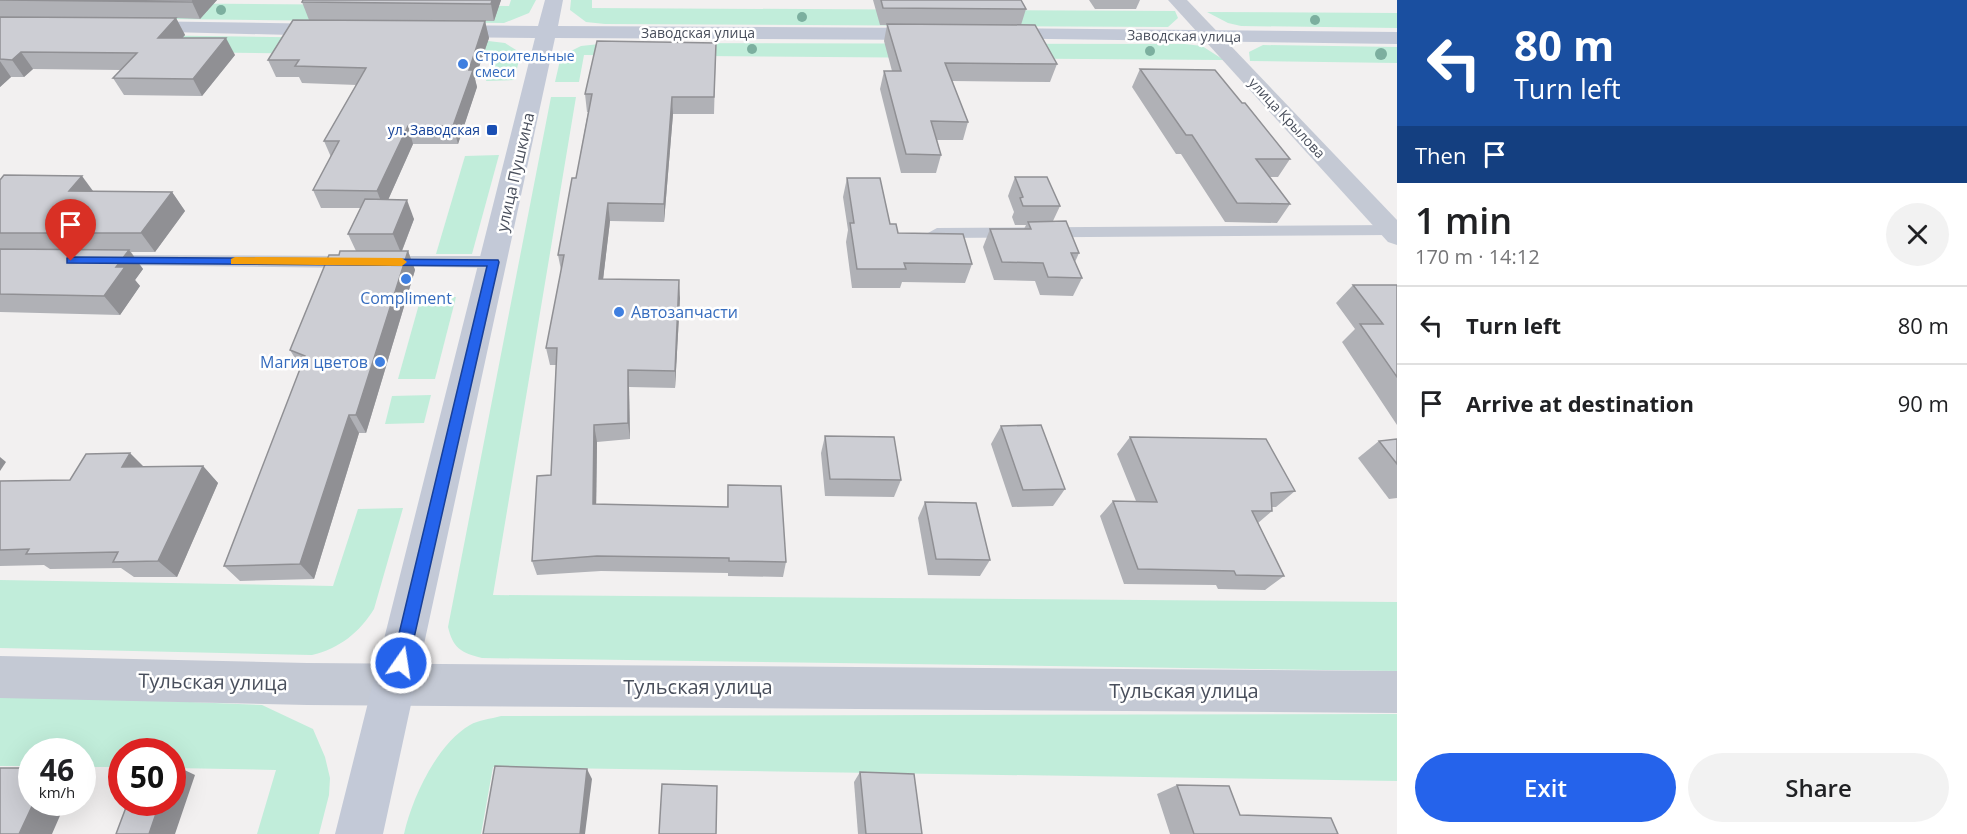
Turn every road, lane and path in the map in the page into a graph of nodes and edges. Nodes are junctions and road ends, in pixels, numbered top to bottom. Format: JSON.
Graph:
{"nodes":[{"id":1,"x":554,"y":0,"type":"edge"},
{"id":2,"x":1178,"y":0,"type":"edge"},
{"id":3,"x":119,"y":27,"type":"edge"},
{"id":4,"x":345,"y":30,"type":"edge"},
{"id":5,"x":428,"y":31,"type":"edge"},
{"id":6,"x":547,"y":32,"type":"junction"},
{"id":7,"x":951,"y":34,"type":"edge"},
{"id":8,"x":975,"y":34,"type":"edge"},
{"id":9,"x":1211,"y":36,"type":"junction"},
{"id":10,"x":1397,"y":38,"type":"edge"},
{"id":11,"x":937,"y":233,"type":"edge"},
{"id":12,"x":1395,"y":233,"type":"edge"},
{"id":13,"x":95,"y":261,"type":"edge"},
{"id":14,"x":494,"y":262,"type":"junction"},
{"id":15,"x":0,"y":677,"type":"edge"},
{"id":16,"x":396,"y":685,"type":"junction"},
{"id":17,"x":1397,"y":692,"type":"edge"},
{"id":18,"x":359,"y":834,"type":"edge"}],
"edges":[{"from":1,"to":6,"type":"main road","name":"улица Пушкина"},
{"from":2,"to":9,"type":"street","name":"улица Крылова"},
{"from":3,"to":4,"type":"main road"},
{"from":5,"to":6,"type":"main road","name":"Заводская улица"},
{"from":6,"to":7,"type":"main road","name":"Заводская улица"},
{"from":6,"to":14,"type":"main road","name":"улица Пушкина"},
{"from":8,"to":9,"type":"main road","name":"Заводская улица"},
{"from":9,"to":10,"type":"main road","name":"Заводская улица"},
{"from":9,"to":12,"type":"street","name":"улица Крылова"},
{"from":11,"to":12,"type":"lane"},
{"from":13,"to":14,"type":"lane"},
{"from":14,"to":16,"type":"main road","name":"улица Пушкина"},
{"from":15,"to":16,"type":"street","name":"Тульская улица"},
{"from":16,"to":17,"type":"street","name":"Тульская улица"},
{"from":16,"to":18,"type":"main road","name":"улица Пушкина"}]}
